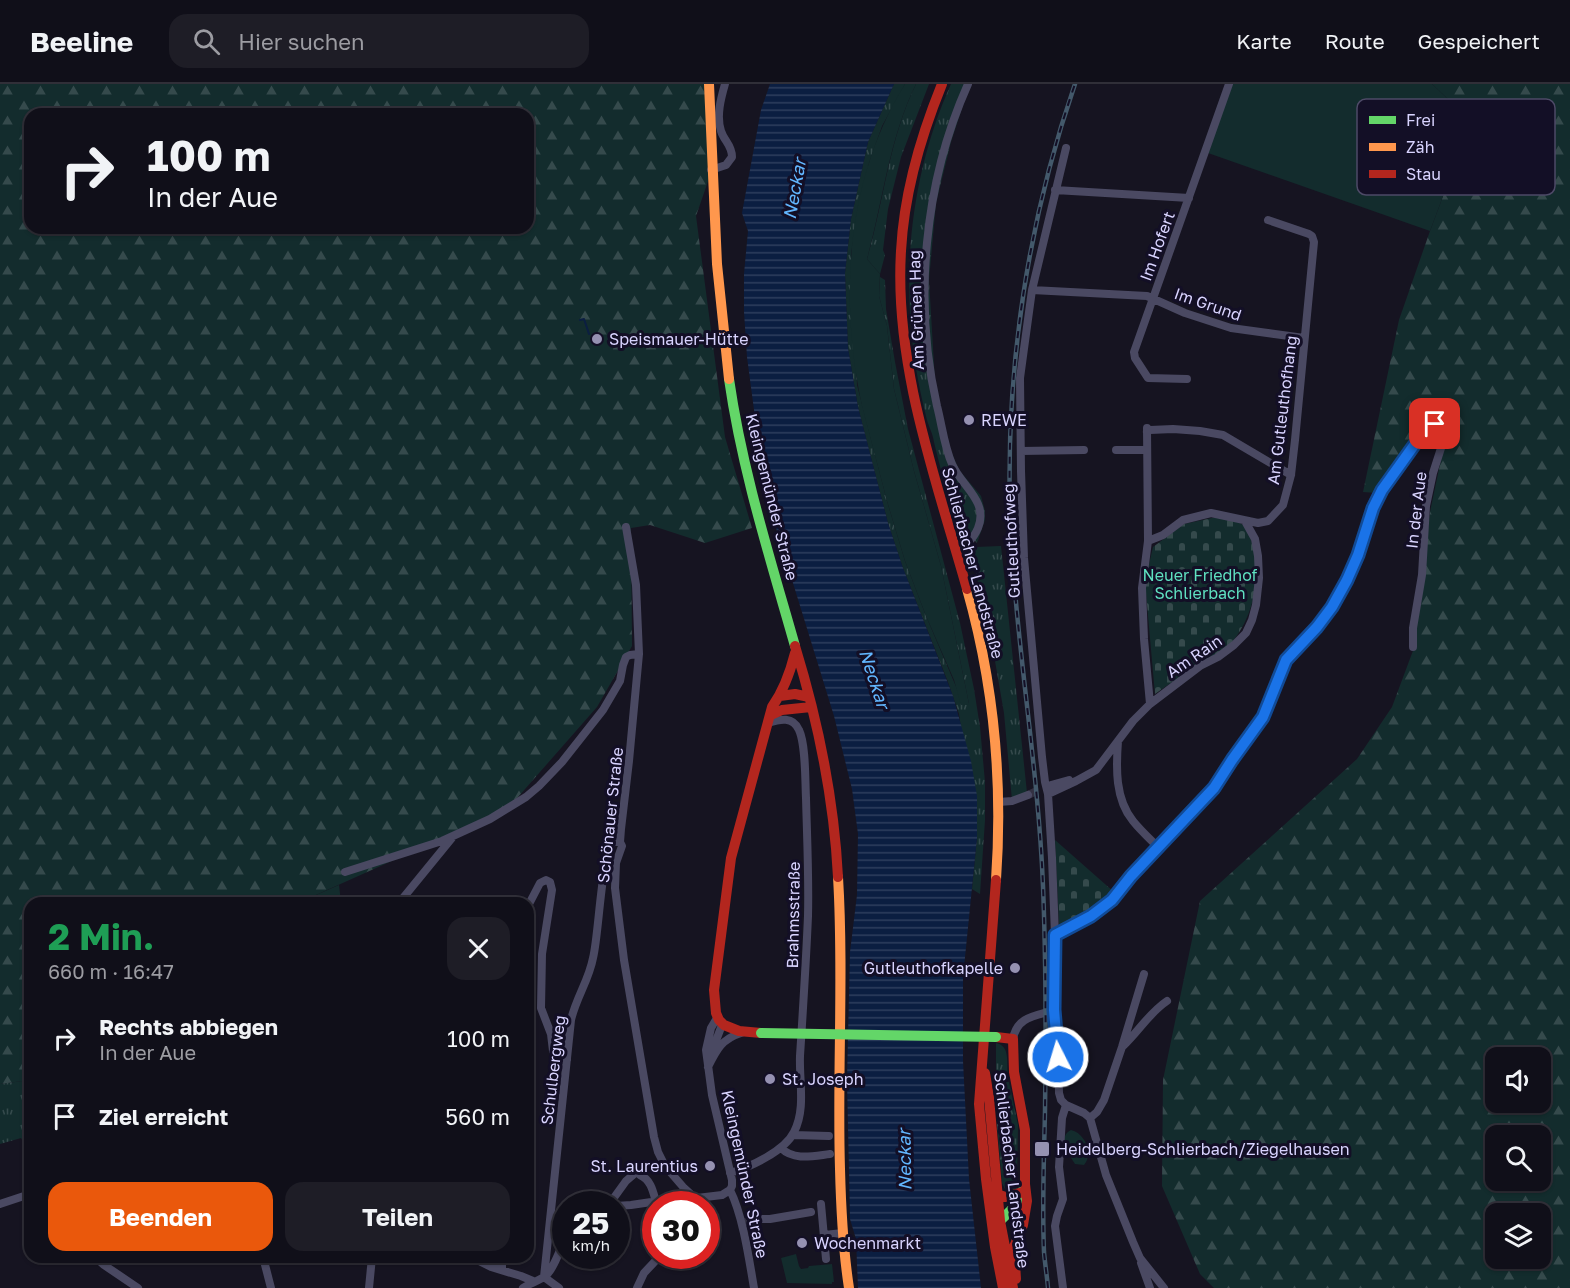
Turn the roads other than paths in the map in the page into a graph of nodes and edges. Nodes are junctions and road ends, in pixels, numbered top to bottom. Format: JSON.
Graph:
{"nodes":[{"id":1,"x":709,"y":84,"type":"edge"},
{"id":2,"x":725,"y":84,"type":"edge"},
{"id":3,"x":942,"y":84,"type":"edge"},
{"id":4,"x":975,"y":84,"type":"edge"},
{"id":5,"x":1229,"y":84,"type":"edge"},
{"id":6,"x":967,"y":86,"type":"edge"},
{"id":7,"x":1066,"y":148,"type":"dead end"},
{"id":8,"x":711,"y":170,"type":"junction"},
{"id":9,"x":1055,"y":190,"type":"junction"},
{"id":10,"x":1188,"y":198,"type":"junction"},
{"id":11,"x":1268,"y":220,"type":"dead end"},
{"id":12,"x":1032,"y":290,"type":"junction"},
{"id":13,"x":1152,"y":298,"type":"junction"},
{"id":14,"x":1304,"y":339,"type":"junction"},
{"id":15,"x":1187,"y":379,"type":"dead end"},
{"id":16,"x":1021,"y":450,"type":"junction"},
{"id":17,"x":1084,"y":450,"type":"dead end"},
{"id":18,"x":1116,"y":450,"type":"dead end"},
{"id":19,"x":1147,"y":450,"type":"junction"},
{"id":20,"x":1291,"y":475,"type":"junction"},
{"id":21,"x":1245,"y":522,"type":"junction"},
{"id":22,"x":626,"y":527,"type":"dead end"},
{"id":23,"x":1148,"y":541,"type":"junction"},
{"id":24,"x":955,"y":549,"type":"junction"},
{"id":25,"x":1413,"y":647,"type":"dead end"},
{"id":26,"x":796,"y":650,"type":"junction"},
{"id":27,"x":639,"y":654,"type":"junction"},
{"id":28,"x":780,"y":696,"type":"junction"},
{"id":29,"x":810,"y":702,"type":"junction"},
{"id":30,"x":1150,"y":704,"type":"junction"},
{"id":31,"x":769,"y":719,"type":"junction"},
{"id":32,"x":1118,"y":740,"type":"junction"},
{"id":33,"x":1045,"y":790,"type":"junction"},
{"id":34,"x":1028,"y":795,"type":"tunnel mouth"},
{"id":35,"x":999,"y":802,"type":"junction"},
{"id":36,"x":455,"y":835,"type":"junction"},
{"id":37,"x":620,"y":842,"type":"junction"},
{"id":38,"x":1159,"y":848,"type":"junction"},
{"id":39,"x":345,"y":872,"type":"dead end"},
{"id":40,"x":405,"y":897,"type":"edge"},
{"id":41,"x":533,"y":897,"type":"edge"},
{"id":42,"x":1055,"y":935,"type":"junction"},
{"id":43,"x":1144,"y":974,"type":"dead end"},
{"id":44,"x":1167,"y":1001,"type":"dead end"},
{"id":45,"x":1054,"y":1010,"type":"junction"},
{"id":46,"x":720,"y":1021,"type":"junction"},
{"id":47,"x":744,"y":1032,"type":"junction"},
{"id":48,"x":1013,"y":1039,"type":"junction"},
{"id":49,"x":1122,"y":1047,"type":"junction"},
{"id":50,"x":982,"y":1057,"type":"junction"},
{"id":51,"x":567,"y":1060,"type":"junction"},
{"id":52,"x":708,"y":1067,"type":"junction"},
{"id":53,"x":1066,"y":1105,"type":"junction"},
{"id":54,"x":1090,"y":1118,"type":"junction"},
{"id":55,"x":793,"y":1135,"type":"junction"},
{"id":56,"x":829,"y":1136,"type":"dead end"},
{"id":57,"x":781,"y":1148,"type":"junction"},
{"id":58,"x":830,"y":1154,"type":"dead end"},
{"id":59,"x":730,"y":1173,"type":"junction"},
{"id":60,"x":1024,"y":1188,"type":"junction"},
{"id":61,"x":730,"y":1190,"type":"junction"},
{"id":62,"x":619,"y":1191,"type":"edge"},
{"id":63,"x":652,"y":1191,"type":"edge"},
{"id":64,"x":686,"y":1191,"type":"edge"},
{"id":65,"x":997,"y":1194,"type":"junction"},
{"id":66,"x":720,"y":1195,"type":"edge"},
{"id":67,"x":24,"y":1196,"type":"edge"},
{"id":68,"x":0,"y":1204,"type":"edge"},
{"id":69,"x":821,"y":1204,"type":"dead end"},
{"id":70,"x":811,"y":1212,"type":"dead end"},
{"id":71,"x":1026,"y":1213,"type":"junction"},
{"id":72,"x":758,"y":1219,"type":"tunnel mouth"},
{"id":73,"x":996,"y":1222,"type":"junction"},
{"id":74,"x":843,"y":1233,"type":"junction"},
{"id":75,"x":824,"y":1235,"type":"junction"},
{"id":76,"x":1140,"y":1258,"type":"junction"},
{"id":77,"x":826,"y":1259,"type":"dead end"},
{"id":78,"x":103,"y":1263,"type":"edge"},
{"id":79,"x":265,"y":1263,"type":"edge"},
{"id":80,"x":371,"y":1263,"type":"edge"},
{"id":81,"x":485,"y":1263,"type":"edge"},
{"id":82,"x":502,"y":1263,"type":"edge"},
{"id":83,"x":552,"y":1267,"type":"edge"},
{"id":84,"x":648,"y":1269,"type":"edge"},
{"id":85,"x":502,"y":1270,"type":"junction"},
{"id":86,"x":544,"y":1277,"type":"junction"},
{"id":87,"x":533,"y":1281,"type":"junction"},
{"id":88,"x":138,"y":1288,"type":"edge"},
{"id":89,"x":271,"y":1288,"type":"edge"},
{"id":90,"x":369,"y":1288,"type":"edge"},
{"id":91,"x":523,"y":1288,"type":"edge"},
{"id":92,"x":559,"y":1288,"type":"edge"},
{"id":93,"x":637,"y":1288,"type":"edge"},
{"id":94,"x":754,"y":1288,"type":"edge"},
{"id":95,"x":849,"y":1288,"type":"edge"},
{"id":96,"x":1003,"y":1288,"type":"edge"},
{"id":97,"x":1014,"y":1288,"type":"edge"},
{"id":98,"x":1063,"y":1288,"type":"edge"},
{"id":99,"x":1150,"y":1288,"type":"edge"},
{"id":100,"x":1164,"y":1288,"type":"edge"}],
"edges":[{"from":1,"to":8,"type":"main road","name":"Kleingemünder Straße"},
{"from":2,"to":8,"type":"street"},
{"from":3,"to":24,"type":"main road","name":"Schlierbacher Landstraße"},
{"from":4,"to":6,"type":"street","name":"Am Grünen Hag"},
{"from":5,"to":10,"type":"street","name":"Im Hofert"},
{"from":6,"to":24,"type":"street","name":"Am Grünen Hag"},
{"from":7,"to":9,"type":"street","name":"Gutleuthofweg"},
{"from":8,"to":26,"type":"main road","name":"Kleingemünder Straße"},
{"from":9,"to":10,"type":"street"},
{"from":9,"to":12,"type":"street","name":"Gutleuthofweg"},
{"from":10,"to":13,"type":"street","name":"Im Hofert"},
{"from":11,"to":14,"type":"street","name":"Am Gutleuthofhang"},
{"from":12,"to":13,"type":"street","name":"Im Grund"},
{"from":12,"to":16,"type":"street","name":"Gutleuthofweg"},
{"from":13,"to":14,"type":"street","name":"Im Grund"},
{"from":13,"to":15,"type":"street","name":"Im Hofert"},
{"from":14,"to":20,"type":"street","name":"Am Gutleuthofhang"},
{"from":16,"to":17,"type":"street"},
{"from":16,"to":33,"type":"street","name":"Gutleuthofweg"},
{"from":18,"to":19,"type":"street"},
{"from":19,"to":20,"type":"street"},
{"from":19,"to":23,"type":"street"},
{"from":20,"to":21,"type":"street","name":"Am Gutleuthofhang"},
{"from":21,"to":23,"type":"street","name":"Am Gutleuthofhang"},
{"from":21,"to":30,"type":"street","name":"Am Rain"},
{"from":22,"to":27,"type":"street","name":"Schönauer Straße"},
{"from":23,"to":30,"type":"street"},
{"from":24,"to":35,"type":"main road","name":"Schlierbacher Landstraße"},
{"from":25,"to":38,"type":"street","name":"In der Aue"},
{"from":26,"to":28,"type":"main road","name":"Kleingemünder Straße"},
{"from":26,"to":29,"type":"main road","name":"Kleingemünder Straße"},
{"from":27,"to":36,"type":"street"},
{"from":27,"to":37,"type":"street","name":"Schönauer Straße"},
{"from":28,"to":29,"type":"main road"},
{"from":28,"to":31,"type":"main road","name":"Kleingemünder Straße"},
{"from":29,"to":31,"type":"main road"},
{"from":29,"to":74,"type":"main road","name":"Kleingemünder Straße"},
{"from":30,"to":32,"type":"street"},
{"from":31,"to":46,"type":"main road","name":"Kleingemünder Straße"},
{"from":31,"to":55,"type":"street","name":"Brahmsstraße"},
{"from":32,"to":33,"type":"street"},
{"from":32,"to":38,"type":"street"},
{"from":33,"to":42,"type":"street","name":"Gutleuthofweg"},
{"from":34,"to":35,"type":"street"},
{"from":35,"to":50,"type":"main road","name":"Schlierbacher Landstraße"},
{"from":36,"to":39,"type":"street"},
{"from":36,"to":40,"type":"street"},
{"from":37,"to":51,"type":"street","name":"Schulbergweg"},
{"from":37,"to":64,"type":"street","name":"Schönauer Straße"},
{"from":38,"to":42,"type":"street","name":"In der Aue"},
{"from":41,"to":51,"type":"street"},
{"from":42,"to":45,"type":"street"},
{"from":43,"to":49,"type":"street"},
{"from":44,"to":49,"type":"street"},
{"from":45,"to":48,"type":"street"},
{"from":45,"to":53,"type":"street"},
{"from":46,"to":47,"type":"main road"},
{"from":46,"to":52,"type":"street","name":"Kleingemünder Straße"},
{"from":47,"to":48,"type":"main road","bridge":true},
{"from":47,"to":52,"type":"street"},
{"from":48,"to":60,"type":"main road"},
{"from":49,"to":54,"type":"street"},
{"from":50,"to":65,"type":"main road","name":"Schlierbacher Landstraße"},
{"from":50,"to":73,"type":"main road","name":"Schlierbacher Landstraße"},
{"from":51,"to":86,"type":"street","name":"Schulbergweg"},
{"from":52,"to":59,"type":"street","name":"Kleingemünder Straße"},
{"from":53,"to":54,"type":"street"},
{"from":53,"to":98,"type":"street"},
{"from":54,"to":76,"type":"street"},
{"from":55,"to":56,"type":"street"},
{"from":55,"to":57,"type":"street","name":"Brahmsstraße"},
{"from":57,"to":58,"type":"street"},
{"from":57,"to":59,"type":"street","name":"Brahmsstraße"},
{"from":59,"to":61,"type":"street","name":"Kleingemünder Straße"},
{"from":60,"to":65,"type":"main road"},
{"from":60,"to":71,"type":"main road"},
{"from":60,"to":73,"type":"main road"},
{"from":61,"to":66,"type":"street"},
{"from":61,"to":94,"type":"street","name":"Kleingemünder Straße"},
{"from":62,"to":63,"type":"street"},
{"from":65,"to":73,"type":"main road","name":"Schlierbacher Landstraße"},
{"from":67,"to":68,"type":"street"},
{"from":69,"to":75,"type":"street"},
{"from":70,"to":72,"type":"street"},
{"from":71,"to":73,"type":"main road"},
{"from":71,"to":97,"type":"main road"},
{"from":73,"to":96,"type":"main road","name":"Schlierbacher Landstraße"},
{"from":73,"to":97,"type":"main road","name":"Schlierbacher Landstraße"},
{"from":74,"to":75,"type":"street"},
{"from":74,"to":95,"type":"main road","name":"Kleingemünder Straße"},
{"from":75,"to":77,"type":"street"},
{"from":76,"to":99,"type":"street"},
{"from":76,"to":100,"type":"street"},
{"from":78,"to":88,"type":"street"},
{"from":79,"to":89,"type":"street"},
{"from":80,"to":90,"type":"street"},
{"from":81,"to":85,"type":"street"},
{"from":82,"to":85,"type":"street"},
{"from":83,"to":86,"type":"street"},
{"from":84,"to":93,"type":"street"},
{"from":85,"to":87,"type":"street"},
{"from":86,"to":87,"type":"street"},
{"from":86,"to":92,"type":"street"},
{"from":87,"to":91,"type":"street"}]}
